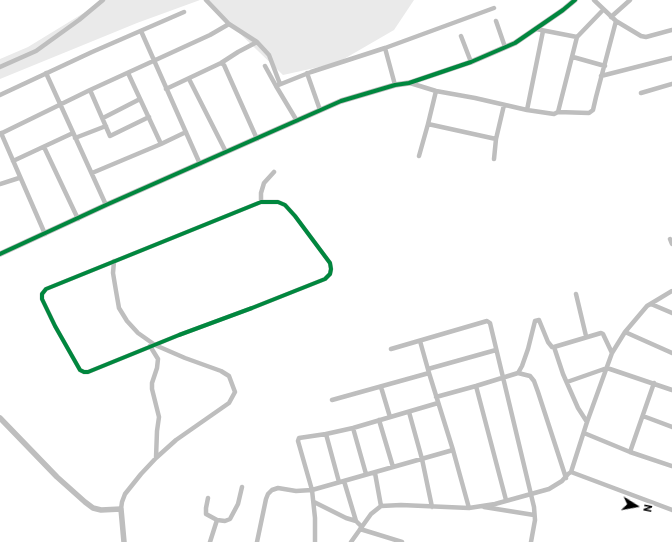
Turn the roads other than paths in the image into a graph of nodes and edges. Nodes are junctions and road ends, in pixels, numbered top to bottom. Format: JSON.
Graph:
{"nodes":[{"id":1,"x":103,"y":0,"type":"edge"},
{"id":2,"x":206,"y":0,"type":"edge"},
{"id":3,"x":575,"y":0,"type":"edge"},
{"id":4,"x":594,"y":0,"type":"edge"},
{"id":5,"x":630,"y":0,"type":"edge"},
{"id":6,"x":494,"y":8,"type":"dead end"},
{"id":7,"x":604,"y":10,"type":"junction"},
{"id":8,"x":184,"y":12,"type":"dead end"},
{"id":9,"x":611,"y":17,"type":"junction"},
{"id":10,"x":496,"y":21,"type":"dead end"},
{"id":11,"x":616,"y":21,"type":"junction"},
{"id":12,"x":229,"y":24,"type":"junction"},
{"id":13,"x":536,"y":29,"type":"junction"},
{"id":14,"x":672,"y":30,"type":"edge"},
{"id":15,"x":141,"y":31,"type":"junction"},
{"id":16,"x":543,"y":31,"type":"junction"},
{"id":17,"x":461,"y":36,"type":"dead end"},
{"id":18,"x":577,"y":37,"type":"junction"},
{"id":19,"x":257,"y":42,"type":"junction"},
{"id":20,"x":505,"y":47,"type":"junction"},
{"id":21,"x":385,"y":48,"type":"junction"},
{"id":22,"x":573,"y":56,"type":"junction"},
{"id":23,"x":672,"y":58,"type":"edge"},
{"id":24,"x":154,"y":62,"type":"junction"},
{"id":25,"x":471,"y":62,"type":"junction"},
{"id":26,"x":221,"y":63,"type":"junction"},
{"id":27,"x":265,"y":66,"type":"dead end"},
{"id":28,"x":604,"y":66,"type":"junction"},
{"id":29,"x":0,"y":67,"type":"edge"},
{"id":30,"x":46,"y":73,"type":"junction"},
{"id":31,"x":128,"y":73,"type":"junction"},
{"id":32,"x":307,"y":73,"type":"junction"},
{"id":33,"x":602,"y":76,"type":"junction"},
{"id":34,"x":189,"y":78,"type":"junction"},
{"id":35,"x":409,"y":83,"type":"junction"},
{"id":36,"x":672,"y":84,"type":"edge"},
{"id":37,"x":278,"y":85,"type":"junction"},
{"id":38,"x":395,"y":85,"type":"junction"},
{"id":39,"x":166,"y":89,"type":"junction"},
{"id":40,"x":90,"y":90,"type":"junction"},
{"id":41,"x":436,"y":91,"type":"junction"},
{"id":42,"x":641,"y":93,"type":"dead end"},
{"id":43,"x":0,"y":95,"type":"edge"},
{"id":44,"x":140,"y":99,"type":"junction"},
{"id":45,"x":60,"y":105,"type":"junction"},
{"id":46,"x":504,"y":106,"type":"junction"},
{"id":47,"x":320,"y":110,"type":"junction"},
{"id":48,"x":527,"y":110,"type":"junction"},
{"id":49,"x":558,"y":112,"type":"junction"},
{"id":50,"x":149,"y":117,"type":"junction"},
{"id":51,"x":103,"y":118,"type":"junction"},
{"id":52,"x":297,"y":121,"type":"junction"},
{"id":53,"x":428,"y":124,"type":"junction"},
{"id":54,"x":106,"y":126,"type":"junction"},
{"id":55,"x":186,"y":132,"type":"junction"},
{"id":56,"x":0,"y":133,"type":"edge"},
{"id":57,"x":74,"y":136,"type":"junction"},
{"id":58,"x":257,"y":138,"type":"junction"},
{"id":59,"x":496,"y":139,"type":"junction"},
{"id":60,"x":161,"y":144,"type":"junction"},
{"id":61,"x":44,"y":147,"type":"junction"},
{"id":62,"x":226,"y":152,"type":"junction"},
{"id":63,"x":419,"y":156,"type":"dead end"},
{"id":64,"x":494,"y":159,"type":"dead end"},
{"id":65,"x":13,"y":161,"type":"junction"},
{"id":66,"x":200,"y":164,"type":"junction"},
{"id":67,"x":274,"y":172,"type":"dead end"},
{"id":68,"x":92,"y":173,"type":"junction"},
{"id":69,"x":19,"y":178,"type":"junction"},
{"id":70,"x":0,"y":184,"type":"edge"},
{"id":71,"x":261,"y":202,"type":"junction"},
{"id":72,"x":106,"y":205,"type":"junction"},
{"id":73,"x":78,"y":218,"type":"junction"},
{"id":74,"x":45,"y":234,"type":"junction"},
{"id":75,"x":670,"y":239,"type":"dead end"},
{"id":76,"x":672,"y":244,"type":"edge"},
{"id":77,"x":0,"y":254,"type":"edge"},
{"id":78,"x":114,"y":261,"type":"junction"},
{"id":79,"x":672,"y":291,"type":"edge"},
{"id":80,"x":576,"y":294,"type":"dead end"},
{"id":81,"x":651,"y":304,"type":"junction"},
{"id":82,"x":672,"y":314,"type":"edge"},
{"id":83,"x":625,"y":332,"type":"junction"},
{"id":84,"x":586,"y":336,"type":"junction"},
{"id":85,"x":420,"y":341,"type":"junction"},
{"id":86,"x":153,"y":346,"type":"junction"},
{"id":87,"x":554,"y":347,"type":"junction"},
{"id":88,"x":391,"y":349,"type":"dead end"},
{"id":89,"x":496,"y":350,"type":"junction"},
{"id":90,"x":612,"y":353,"type":"junction"},
{"id":91,"x":672,"y":353,"type":"edge"},
{"id":92,"x":607,"y":368,"type":"junction"},
{"id":93,"x":428,"y":371,"type":"junction"},
{"id":94,"x":518,"y":373,"type":"junction"},
{"id":95,"x":503,"y":378,"type":"junction"},
{"id":96,"x":567,"y":382,"type":"junction"},
{"id":97,"x":654,"y":383,"type":"junction"},
{"id":98,"x":476,"y":386,"type":"junction"},
{"id":99,"x":381,"y":387,"type":"junction"},
{"id":100,"x":672,"y":390,"type":"edge"},
{"id":101,"x":436,"y":397,"type":"junction"},
{"id":102,"x":332,"y":400,"type":"dead end"},
{"id":103,"x":438,"y":403,"type":"junction"},
{"id":104,"x":409,"y":412,"type":"junction"},
{"id":105,"x":644,"y":416,"type":"junction"},
{"id":106,"x":390,"y":417,"type":"junction"},
{"id":107,"x":0,"y":418,"type":"edge"},
{"id":108,"x":380,"y":420,"type":"junction"},
{"id":109,"x":587,"y":422,"type":"junction"},
{"id":110,"x":672,"y":427,"type":"edge"},
{"id":111,"x":353,"y":428,"type":"junction"},
{"id":112,"x":584,"y":433,"type":"junction"},
{"id":113,"x":326,"y":434,"type":"junction"},
{"id":114,"x":453,"y":450,"type":"junction"},
{"id":115,"x":630,"y":452,"type":"junction"},
{"id":116,"x":156,"y":458,"type":"junction"},
{"id":117,"x":422,"y":459,"type":"junction"},
{"id":118,"x":672,"y":466,"type":"edge"},
{"id":119,"x":394,"y":467,"type":"junction"},
{"id":120,"x":571,"y":472,"type":"junction"},
{"id":121,"x":375,"y":473,"type":"junction"},
{"id":122,"x":366,"y":474,"type":"junction"},
{"id":123,"x":566,"y":478,"type":"junction"},
{"id":124,"x":341,"y":481,"type":"junction"},
{"id":125,"x":242,"y":487,"type":"dead end"},
{"id":126,"x":312,"y":490,"type":"junction"},
{"id":127,"x":530,"y":494,"type":"junction"},
{"id":128,"x":208,"y":498,"type":"dead end"},
{"id":129,"x":506,"y":500,"type":"junction"},
{"id":130,"x":314,"y":502,"type":"junction"},
{"id":131,"x":381,"y":506,"type":"junction"},
{"id":132,"x":432,"y":506,"type":"junction"},
{"id":133,"x":482,"y":506,"type":"junction"},
{"id":134,"x":469,"y":508,"type":"junction"},
{"id":135,"x":121,"y":509,"type":"junction"},
{"id":136,"x":672,"y":510,"type":"edge"},
{"id":137,"x":534,"y":515,"type":"junction"},
{"id":138,"x":217,"y":520,"type":"junction"},
{"id":139,"x":356,"y":521,"type":"junction"},
{"id":140,"x":361,"y":528,"type":"junction"},
{"id":141,"x":124,"y":542,"type":"edge"},
{"id":142,"x":210,"y":542,"type":"edge"},
{"id":143,"x":258,"y":542,"type":"edge"},
{"id":144,"x":315,"y":542,"type":"edge"},
{"id":145,"x":352,"y":542,"type":"edge"},
{"id":146,"x":402,"y":542,"type":"edge"},
{"id":147,"x":531,"y":542,"type":"edge"}],
"edges":[{"from":1,"to":29,"type":"street"},
{"from":2,"to":12,"type":"street"},
{"from":3,"to":13,"type":"street"},
{"from":4,"to":7,"type":"street"},
{"from":5,"to":9,"type":"street"},
{"from":6,"to":21,"type":"street"},
{"from":7,"to":9,"type":"street"},
{"from":7,"to":18,"type":"street"},
{"from":8,"to":15,"type":"street"},
{"from":9,"to":11,"type":"street"},
{"from":10,"to":20,"type":"street"},
{"from":11,"to":14,"type":"street"},
{"from":11,"to":28,"type":"street"},
{"from":12,"to":19,"type":"street"},
{"from":12,"to":24,"type":"street"},
{"from":13,"to":16,"type":"street"},
{"from":13,"to":20,"type":"street"},
{"from":15,"to":24,"type":"street"},
{"from":15,"to":30,"type":"street"},
{"from":16,"to":18,"type":"street"},
{"from":16,"to":48,"type":"street"},
{"from":17,"to":25,"type":"street"},
{"from":18,"to":22,"type":"street"},
{"from":19,"to":26,"type":"street"},
{"from":19,"to":37,"type":"street"},
{"from":20,"to":25,"type":"street"},
{"from":21,"to":32,"type":"street"},
{"from":21,"to":38,"type":"street"},
{"from":22,"to":28,"type":"street"},
{"from":22,"to":49,"type":"street"},
{"from":23,"to":33,"type":"street"},
{"from":24,"to":31,"type":"street"},
{"from":24,"to":39,"type":"street"},
{"from":25,"to":35,"type":"street"},
{"from":26,"to":34,"type":"street"},
{"from":26,"to":58,"type":"street"},
{"from":27,"to":37,"type":"street"},
{"from":28,"to":33,"type":"street"},
{"from":30,"to":43,"type":"street"},
{"from":30,"to":45,"type":"street"},
{"from":31,"to":40,"type":"street"},
{"from":31,"to":44,"type":"street"},
{"from":32,"to":37,"type":"street"},
{"from":32,"to":47,"type":"street"},
{"from":33,"to":49,"type":"street"},
{"from":34,"to":39,"type":"street"},
{"from":34,"to":62,"type":"street"},
{"from":35,"to":38,"type":"street"},
{"from":35,"to":41,"type":"street"},
{"from":36,"to":42,"type":"street"},
{"from":37,"to":52,"type":"street"},
{"from":38,"to":47,"type":"street"},
{"from":39,"to":55,"type":"street"},
{"from":40,"to":45,"type":"street"},
{"from":40,"to":51,"type":"street"},
{"from":41,"to":46,"type":"street"},
{"from":41,"to":53,"type":"street"},
{"from":44,"to":50,"type":"street"},
{"from":44,"to":51,"type":"street"},
{"from":45,"to":56,"type":"street"},
{"from":45,"to":57,"type":"street"},
{"from":46,"to":48,"type":"street"},
{"from":46,"to":59,"type":"street"},
{"from":47,"to":52,"type":"street"},
{"from":48,"to":49,"type":"street"},
{"from":50,"to":54,"type":"street"},
{"from":50,"to":60,"type":"street"},
{"from":51,"to":54,"type":"street"},
{"from":52,"to":58,"type":"street"},
{"from":53,"to":59,"type":"street"},
{"from":53,"to":63,"type":"street"},
{"from":54,"to":57,"type":"street"},
{"from":55,"to":60,"type":"street"},
{"from":55,"to":66,"type":"street"},
{"from":56,"to":65,"type":"street"},
{"from":57,"to":61,"type":"street"},
{"from":57,"to":68,"type":"street"},
{"from":58,"to":62,"type":"street"},
{"from":59,"to":64,"type":"street"},
{"from":60,"to":68,"type":"street"},
{"from":61,"to":65,"type":"street"},
{"from":61,"to":73,"type":"street"},
{"from":62,"to":66,"type":"street"},
{"from":65,"to":69,"type":"street"},
{"from":66,"to":72,"type":"street"},
{"from":67,"to":71,"type":"street"},
{"from":68,"to":72,"type":"street"},
{"from":69,"to":70,"type":"street"},
{"from":69,"to":74,"type":"street"},
{"from":71,"to":78,"type":"street"},
{"from":71,"to":86,"type":"street"},
{"from":72,"to":73,"type":"street"},
{"from":73,"to":74,"type":"street"},
{"from":74,"to":77,"type":"street"},
{"from":75,"to":76,"type":"street"},
{"from":78,"to":86,"type":"street"},
{"from":78,"to":86,"type":"street"},
{"from":79,"to":81,"type":"street"},
{"from":80,"to":84,"type":"street"},
{"from":81,"to":82,"type":"street"},
{"from":81,"to":83,"type":"street"},
{"from":83,"to":90,"type":"street"},
{"from":83,"to":91,"type":"street"},
{"from":84,"to":87,"type":"street"},
{"from":84,"to":90,"type":"street"},
{"from":85,"to":88,"type":"street"},
{"from":85,"to":89,"type":"street"},
{"from":85,"to":93,"type":"street"},
{"from":86,"to":116,"type":"street"},
{"from":86,"to":116,"type":"street"},
{"from":87,"to":94,"type":"street"},
{"from":87,"to":96,"type":"street"},
{"from":89,"to":93,"type":"street"},
{"from":89,"to":95,"type":"street"},
{"from":90,"to":92,"type":"street"},
{"from":92,"to":96,"type":"street"},
{"from":92,"to":97,"type":"street"},
{"from":92,"to":109,"type":"street"},
{"from":93,"to":99,"type":"street"},
{"from":93,"to":101,"type":"street"},
{"from":94,"to":95,"type":"street"},
{"from":94,"to":123,"type":"street"},
{"from":95,"to":98,"type":"street"},
{"from":95,"to":127,"type":"street"},
{"from":96,"to":109,"type":"street"},
{"from":97,"to":100,"type":"street"},
{"from":97,"to":105,"type":"street"},
{"from":98,"to":101,"type":"street"},
{"from":98,"to":129,"type":"street"},
{"from":99,"to":102,"type":"street"},
{"from":99,"to":106,"type":"street"},
{"from":101,"to":103,"type":"street"},
{"from":103,"to":104,"type":"street"},
{"from":103,"to":114,"type":"street"},
{"from":104,"to":106,"type":"street"},
{"from":104,"to":117,"type":"street"},
{"from":105,"to":110,"type":"street"},
{"from":105,"to":115,"type":"street"},
{"from":106,"to":108,"type":"street"},
{"from":107,"to":135,"type":"street"},
{"from":108,"to":111,"type":"street"},
{"from":108,"to":119,"type":"street"},
{"from":109,"to":112,"type":"street"},
{"from":111,"to":113,"type":"street"},
{"from":111,"to":122,"type":"street"},
{"from":112,"to":115,"type":"street"},
{"from":112,"to":120,"type":"street"},
{"from":113,"to":124,"type":"street"},
{"from":113,"to":126,"type":"street"},
{"from":114,"to":117,"type":"street"},
{"from":114,"to":134,"type":"street"},
{"from":115,"to":118,"type":"street"},
{"from":116,"to":135,"type":"street"},
{"from":117,"to":119,"type":"street"},
{"from":117,"to":132,"type":"street"},
{"from":119,"to":121,"type":"street"},
{"from":120,"to":123,"type":"street"},
{"from":120,"to":136,"type":"street"},
{"from":121,"to":122,"type":"street"},
{"from":121,"to":131,"type":"street"},
{"from":122,"to":124,"type":"street"},
{"from":123,"to":127,"type":"street"},
{"from":124,"to":126,"type":"street"},
{"from":124,"to":139,"type":"street"},
{"from":125,"to":138,"type":"street"},
{"from":126,"to":130,"type":"street"},
{"from":126,"to":143,"type":"street"},
{"from":127,"to":129,"type":"street"},
{"from":127,"to":137,"type":"street"},
{"from":128,"to":138,"type":"street"},
{"from":129,"to":133,"type":"street"},
{"from":130,"to":139,"type":"street"},
{"from":130,"to":144,"type":"street"},
{"from":131,"to":132,"type":"street"},
{"from":131,"to":140,"type":"street"},
{"from":132,"to":134,"type":"street"},
{"from":133,"to":134,"type":"street"},
{"from":133,"to":137,"type":"street"},
{"from":135,"to":141,"type":"street"},
{"from":137,"to":147,"type":"street"},
{"from":138,"to":142,"type":"street"},
{"from":139,"to":140,"type":"street"},
{"from":140,"to":145,"type":"street"},
{"from":140,"to":146,"type":"street"}]}
